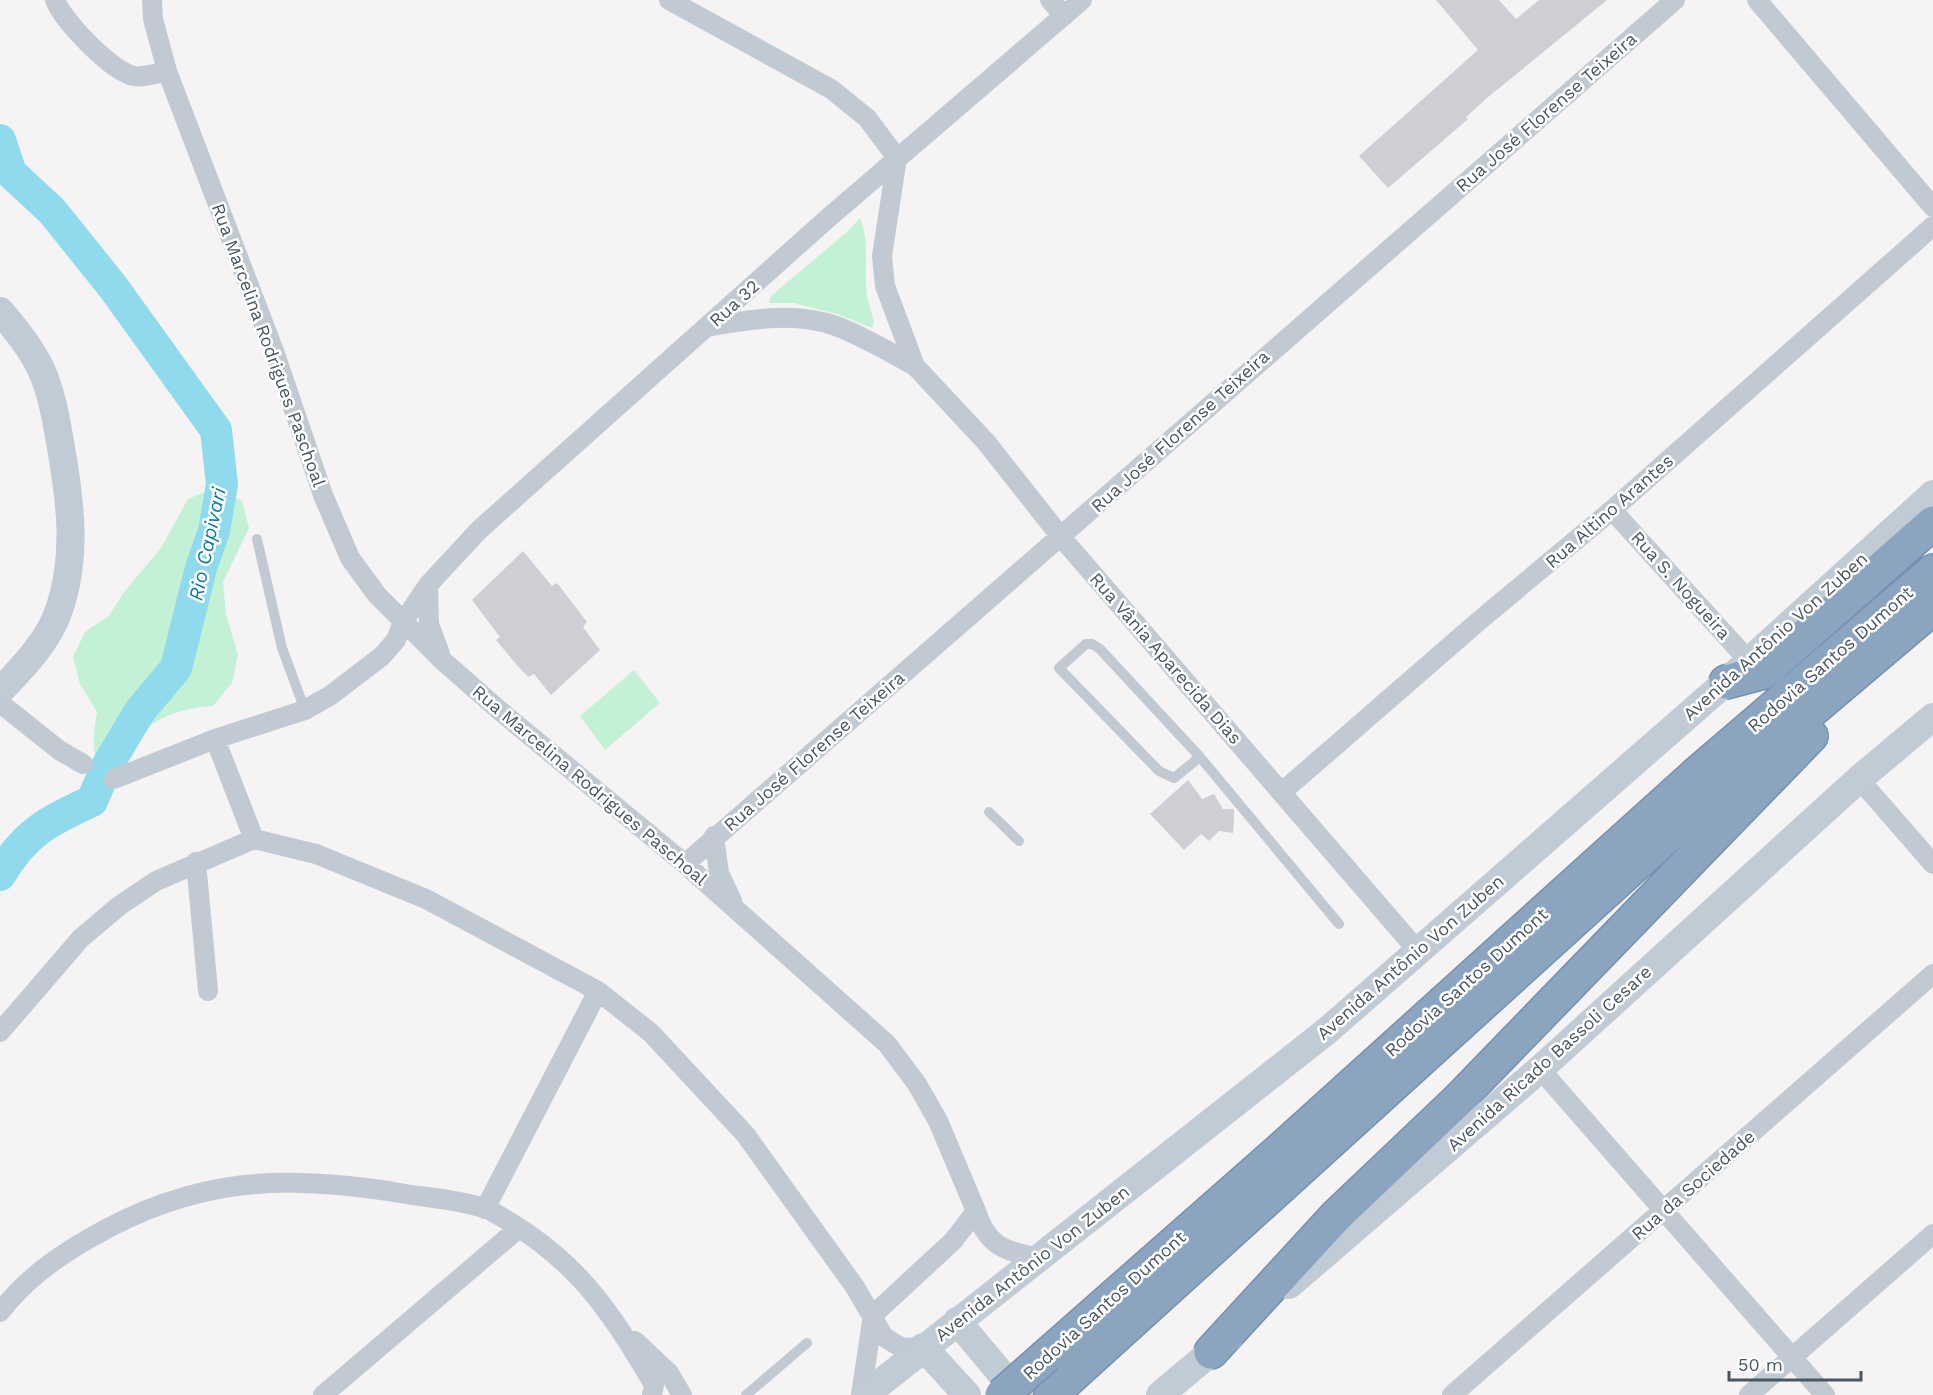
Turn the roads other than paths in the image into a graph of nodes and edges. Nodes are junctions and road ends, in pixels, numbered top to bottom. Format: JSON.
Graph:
{"nodes":[{"id":1,"x":55,"y":0,"type":"edge"},
{"id":2,"x":152,"y":0,"type":"edge"},
{"id":3,"x":669,"y":0,"type":"edge"},
{"id":4,"x":1050,"y":0,"type":"edge"},
{"id":5,"x":1082,"y":0,"type":"edge"},
{"id":6,"x":1675,"y":0,"type":"edge"},
{"id":7,"x":1756,"y":0,"type":"edge"},
{"id":8,"x":1064,"y":16,"type":"junction"},
{"id":9,"x":167,"y":71,"type":"junction"},
{"id":10,"x":897,"y":158,"type":"junction"},
{"id":11,"x":1933,"y":207,"type":"edge"},
{"id":12,"x":1933,"y":226,"type":"edge"},
{"id":13,"x":0,"y":311,"type":"edge"},
{"id":14,"x":706,"y":327,"type":"junction"},
{"id":15,"x":915,"y":366,"type":"junction"},
{"id":16,"x":1933,"y":494,"type":"edge"},
{"id":17,"x":1612,"y":510,"type":"junction"},
{"id":18,"x":1933,"y":523,"type":"edge"},
{"id":19,"x":1061,"y":537,"type":"junction"},
{"id":20,"x":257,"y":539,"type":"dead end"},
{"id":21,"x":1933,"y":571,"type":"edge"},
{"id":22,"x":428,"y":585,"type":"junction"},
{"id":23,"x":1933,"y":608,"type":"edge"},
{"id":24,"x":403,"y":622,"type":"junction"},
{"id":25,"x":442,"y":660,"type":"junction"},
{"id":26,"x":1870,"y":663,"type":"junction"},
{"id":27,"x":1738,"y":671,"type":"junction"},
{"id":28,"x":0,"y":691,"type":"edge"},
{"id":29,"x":0,"y":703,"type":"edge"},
{"id":30,"x":305,"y":710,"type":"junction"},
{"id":31,"x":1933,"y":717,"type":"edge"},
{"id":32,"x":215,"y":739,"type":"junction"},
{"id":33,"x":1200,"y":757,"type":"junction"},
{"id":34,"x":83,"y":764,"type":"dead end"},
{"id":35,"x":114,"y":779,"type":"dead end"},
{"id":36,"x":1859,"y":779,"type":"junction"},
{"id":37,"x":1282,"y":792,"type":"junction"},
{"id":38,"x":989,"y":812,"type":"dead end"},
{"id":39,"x":714,"y":836,"type":"junction"},
{"id":40,"x":254,"y":839,"type":"junction"},
{"id":41,"x":1019,"y":842,"type":"dead end"},
{"id":42,"x":196,"y":862,"type":"junction"},
{"id":43,"x":685,"y":864,"type":"junction"},
{"id":44,"x":1933,"y":864,"type":"edge"},
{"id":45,"x":738,"y":911,"type":"junction"},
{"id":46,"x":1339,"y":924,"type":"dead end"},
{"id":47,"x":1418,"y":951,"type":"junction"},
{"id":48,"x":1933,"y":974,"type":"edge"},
{"id":49,"x":208,"y":991,"type":"dead end"},
{"id":50,"x":598,"y":991,"type":"junction"},
{"id":51,"x":0,"y":1032,"type":"edge"},
{"id":52,"x":1540,"y":1069,"type":"junction"},
{"id":53,"x":485,"y":1209,"type":"junction"},
{"id":54,"x":976,"y":1211,"type":"junction"},
{"id":55,"x":1663,"y":1212,"type":"junction"},
{"id":56,"x":519,"y":1228,"type":"junction"},
{"id":57,"x":1933,"y":1234,"type":"edge"},
{"id":58,"x":1037,"y":1258,"type":"junction"},
{"id":59,"x":0,"y":1312,"type":"edge"},
{"id":60,"x":873,"y":1316,"type":"junction"},
{"id":61,"x":957,"y":1321,"type":"junction"},
{"id":62,"x":619,"y":1326,"type":"junction"},
{"id":63,"x":807,"y":1343,"type":"dead end"},
{"id":64,"x":923,"y":1347,"type":"junction"},
{"id":65,"x":1211,"y":1352,"type":"junction"},
{"id":66,"x":1791,"y":1357,"type":"junction"},
{"id":67,"x":1060,"y":1387,"type":"edge"},
{"id":68,"x":323,"y":1395,"type":"edge"},
{"id":69,"x":652,"y":1395,"type":"edge"},
{"id":70,"x":682,"y":1395,"type":"edge"},
{"id":71,"x":746,"y":1395,"type":"edge"},
{"id":72,"x":861,"y":1395,"type":"edge"},
{"id":73,"x":865,"y":1395,"type":"edge"},
{"id":74,"x":967,"y":1395,"type":"edge"},
{"id":75,"x":1002,"y":1395,"type":"edge"},
{"id":76,"x":1018,"y":1395,"type":"edge"},
{"id":77,"x":1160,"y":1395,"type":"edge"},
{"id":78,"x":1452,"y":1395,"type":"edge"},
{"id":79,"x":1749,"y":1395,"type":"edge"},
{"id":80,"x":1825,"y":1395,"type":"edge"}],
"edges":[{"from":1,"to":9,"type":"street"},
{"from":2,"to":9,"type":"street","name":"Rua Marcelina Rodrigues Paschoal"},
{"from":3,"to":10,"type":"street"},
{"from":4,"to":8,"type":"street"},
{"from":5,"to":8,"type":"street","name":"Rua 32"},
{"from":6,"to":19,"type":"street","name":"Rua José Florense Teixeira"},
{"from":7,"to":11,"type":"street"},
{"from":8,"to":10,"type":"street","name":"Rua 32"},
{"from":9,"to":24,"type":"street","name":"Rua Marcelina Rodrigues Paschoal"},
{"from":10,"to":14,"type":"street","name":"Rua 32"},
{"from":10,"to":15,"type":"street","name":"Rua Vânia Aparecida Dias"},
{"from":12,"to":17,"type":"street","name":"Rua Altino Arantes"},
{"from":13,"to":28,"type":"street"},
{"from":14,"to":15,"type":"street","name":"Rua Vânia Aparecida Dias"},
{"from":14,"to":22,"type":"street","name":"Rua 32"},
{"from":15,"to":19,"type":"street","name":"Rua Vânia Aparecida Dias"},
{"from":16,"to":27,"type":"street","name":"Avenida Antônio Von Zuben"},
{"from":17,"to":27,"type":"street","name":"Rua S. Nogueira"},
{"from":17,"to":37,"type":"street","name":"Rua Altino Arantes"},
{"from":18,"to":27,"type":"highway"},
{"from":19,"to":37,"type":"street","name":"Rua Vânia Aparecida Dias"},
{"from":19,"to":39,"type":"street","name":"Rua José Florense Teixeira"},
{"from":20,"to":30,"type":"lane"},
{"from":21,"to":75,"type":"highway","name":"Rodovia Santos Dumont","bridge":true},
{"from":22,"to":24,"type":"street","name":"Rua 32"},
{"from":22,"to":25,"type":"street","name":"Rua Marcelina Rodrigues Paschoal"},
{"from":23,"to":26,"type":"highway","name":"Rodovia Santos Dumont"},
{"from":24,"to":25,"type":"street","name":"Rua Marcelina Rodrigues Paschoal"},
{"from":24,"to":30,"type":"street","name":"Rua 32"},
{"from":25,"to":43,"type":"street","name":"Rua Marcelina Rodrigues Paschoal"},
{"from":26,"to":65,"type":"highway"},
{"from":26,"to":67,"type":"highway","name":"Rodovia Santos Dumont"},
{"from":27,"to":47,"type":"street","name":"Avenida Antônio Von Zuben"},
{"from":29,"to":34,"type":"street"},
{"from":30,"to":32,"type":"street","name":"Rua 32"},
{"from":31,"to":36,"type":"street","name":"Avenida Ricado Bassoli Cesare"},
{"from":32,"to":35,"type":"street","name":"Rua 32"},
{"from":32,"to":40,"type":"street"},
{"from":33,"to":33,"type":"lane"},
{"from":33,"to":46,"type":"lane"},
{"from":36,"to":44,"type":"street"},
{"from":36,"to":52,"type":"street","name":"Avenida Ricado Bassoli Cesare"},
{"from":37,"to":47,"type":"street","name":"Rua Vânia Aparecida Dias"},
{"from":38,"to":41,"type":"lane"},
{"from":39,"to":43,"type":"street","name":"Rua José Florense Teixeira"},
{"from":39,"to":45,"type":"street","name":"Rua Marcelina Rodrigues Paschoal"},
{"from":40,"to":42,"type":"street"},
{"from":40,"to":50,"type":"street"},
{"from":42,"to":49,"type":"street"},
{"from":42,"to":51,"type":"street"},
{"from":43,"to":45,"type":"street","name":"Rua Marcelina Rodrigues Paschoal"},
{"from":45,"to":54,"type":"street","name":"Rua Marcelina Rodrigues Paschoal"},
{"from":47,"to":58,"type":"street","name":"Avenida Antônio Von Zuben"},
{"from":48,"to":55,"type":"street","name":"Rua da Sociedade"},
{"from":50,"to":53,"type":"street"},
{"from":50,"to":60,"type":"street"},
{"from":52,"to":55,"type":"street"},
{"from":52,"to":65,"type":"street","name":"Avenida Ricado Bassoli Cesare"},
{"from":53,"to":56,"type":"street"},
{"from":53,"to":59,"type":"street"},
{"from":54,"to":58,"type":"street","name":"Rua Marcelina Rodrigues Paschoal"},
{"from":54,"to":60,"type":"street"},
{"from":55,"to":66,"type":"street"},
{"from":55,"to":78,"type":"street","name":"Rua da Sociedade"},
{"from":56,"to":62,"type":"street"},
{"from":56,"to":68,"type":"street"},
{"from":57,"to":66,"type":"street"},
{"from":58,"to":61,"type":"street","name":"Avenida Antônio Von Zuben"},
{"from":60,"to":64,"type":"street"},
{"from":60,"to":72,"type":"street"},
{"from":61,"to":64,"type":"street","name":"Avenida Antônio Von Zuben"},
{"from":61,"to":76,"type":"street"},
{"from":62,"to":69,"type":"street"},
{"from":62,"to":70,"type":"street"},
{"from":63,"to":71,"type":"lane"},
{"from":64,"to":73,"type":"street","name":"Avenida Antônio Von Zuben"},
{"from":64,"to":74,"type":"street"},
{"from":65,"to":77,"type":"street","name":"Avenida Ricado Bassoli Cesare"},
{"from":66,"to":79,"type":"street"},
{"from":66,"to":80,"type":"street"}]}
